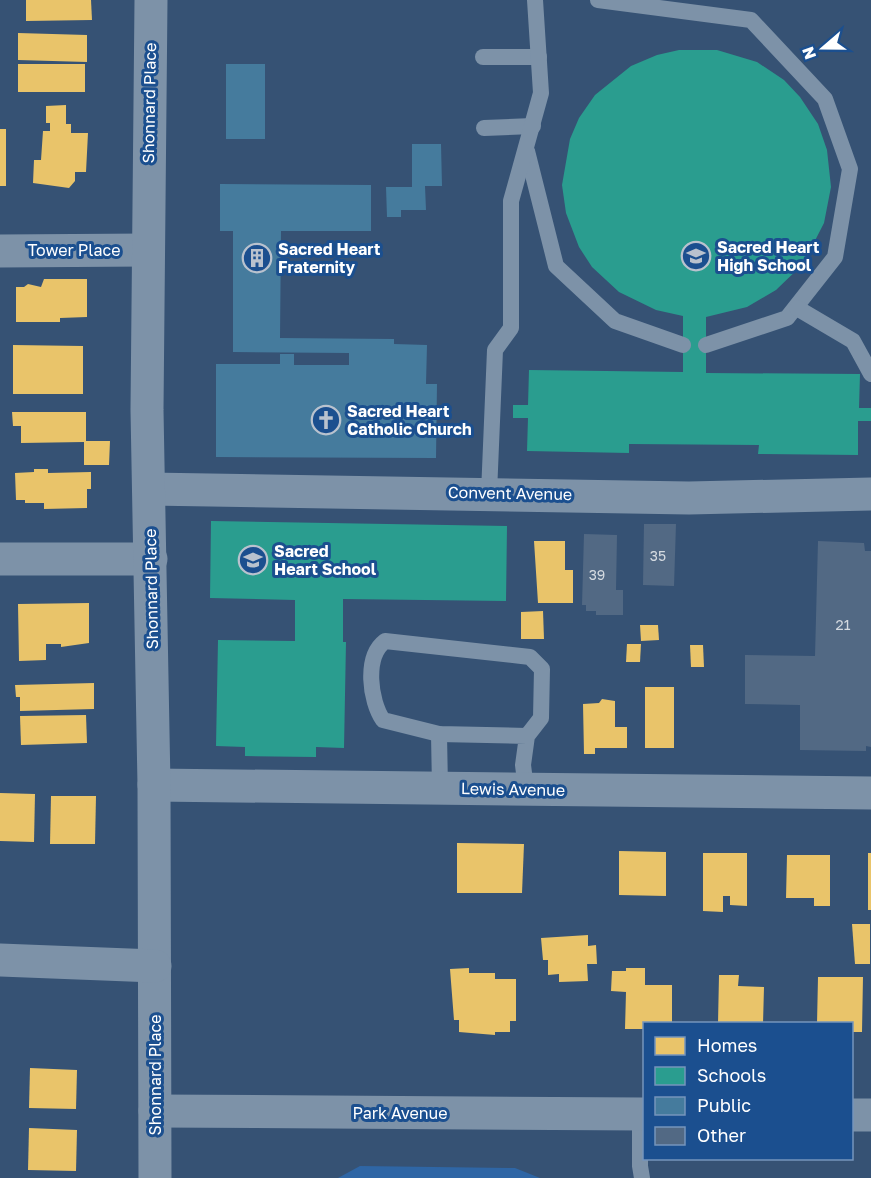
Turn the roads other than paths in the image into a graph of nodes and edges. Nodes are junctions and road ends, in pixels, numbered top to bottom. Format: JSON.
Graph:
{"nodes":[{"id":1,"x":151,"y":0,"type":"edge"},
{"id":2,"x":535,"y":0,"type":"edge"},
{"id":3,"x":598,"y":0,"type":"edge"},
{"id":4,"x":483,"y":57,"type":"dead end"},
{"id":5,"x":539,"y":57,"type":"junction"},
{"id":6,"x":533,"y":126,"type":"junction"},
{"id":7,"x":483,"y":128,"type":"dead end"},
{"id":8,"x":527,"y":151,"type":"junction"},
{"id":9,"x":147,"y":250,"type":"junction"},
{"id":10,"x":0,"y":251,"type":"edge"},
{"id":11,"x":797,"y":308,"type":"junction"},
{"id":12,"x":683,"y":345,"type":"dead end"},
{"id":13,"x":706,"y":345,"type":"dead end"},
{"id":14,"x":871,"y":374,"type":"edge"},
{"id":15,"x":149,"y":489,"type":"junction"},
{"id":16,"x":489,"y":493,"type":"junction"},
{"id":17,"x":871,"y":494,"type":"edge"},
{"id":18,"x":0,"y":559,"type":"edge"},
{"id":19,"x":151,"y":559,"type":"junction"},
{"id":20,"x":439,"y":734,"type":"junction"},
{"id":21,"x":527,"y":736,"type":"junction"},
{"id":22,"x":154,"y":785,"type":"junction"},
{"id":23,"x":440,"y":788,"type":"junction"},
{"id":24,"x":526,"y":789,"type":"junction"},
{"id":25,"x":871,"y":793,"type":"edge"},
{"id":26,"x":0,"y":960,"type":"edge"},
{"id":27,"x":154,"y":966,"type":"junction"},
{"id":28,"x":155,"y":1112,"type":"junction"},
{"id":29,"x":642,"y":1114,"type":"edge"},
{"id":30,"x":853,"y":1115,"type":"edge"},
{"id":31,"x":871,"y":1115,"type":"edge"},
{"id":32,"x":155,"y":1178,"type":"edge"},
{"id":33,"x":642,"y":1178,"type":"edge"}],
"edges":[{"from":1,"to":9,"type":"street","name":"Shonnard Place"},
{"from":2,"to":5,"type":"lane"},
{"from":3,"to":11,"type":"lane"},
{"from":4,"to":5,"type":"lane"},
{"from":5,"to":6,"type":"lane"},
{"from":6,"to":7,"type":"lane"},
{"from":6,"to":8,"type":"lane"},
{"from":8,"to":12,"type":"lane"},
{"from":8,"to":16,"type":"lane"},
{"from":9,"to":10,"type":"street","name":"Tower Place"},
{"from":9,"to":15,"type":"street","name":"Shonnard Place"},
{"from":11,"to":13,"type":"lane"},
{"from":11,"to":14,"type":"lane"},
{"from":15,"to":16,"type":"street","name":"Convent Avenue"},
{"from":15,"to":19,"type":"street","name":"Shonnard Place"},
{"from":16,"to":17,"type":"street","name":"Convent Avenue"},
{"from":18,"to":19,"type":"street"},
{"from":19,"to":22,"type":"street","name":"Shonnard Place"},
{"from":20,"to":21,"type":"lane"},
{"from":20,"to":21,"type":"lane"},
{"from":20,"to":23,"type":"lane"},
{"from":21,"to":24,"type":"lane"},
{"from":22,"to":23,"type":"street","name":"Lewis Avenue"},
{"from":22,"to":27,"type":"street","name":"Shonnard Place"},
{"from":23,"to":24,"type":"street","name":"Lewis Avenue"},
{"from":24,"to":25,"type":"street","name":"Lewis Avenue"},
{"from":26,"to":27,"type":"street"},
{"from":27,"to":28,"type":"street","name":"Shonnard Place"},
{"from":28,"to":29,"type":"street","name":"Park Avenue"},
{"from":28,"to":32,"type":"street","name":"Shonnard Place"},
{"from":29,"to":33,"type":"lane"},
{"from":30,"to":31,"type":"street"}]}
